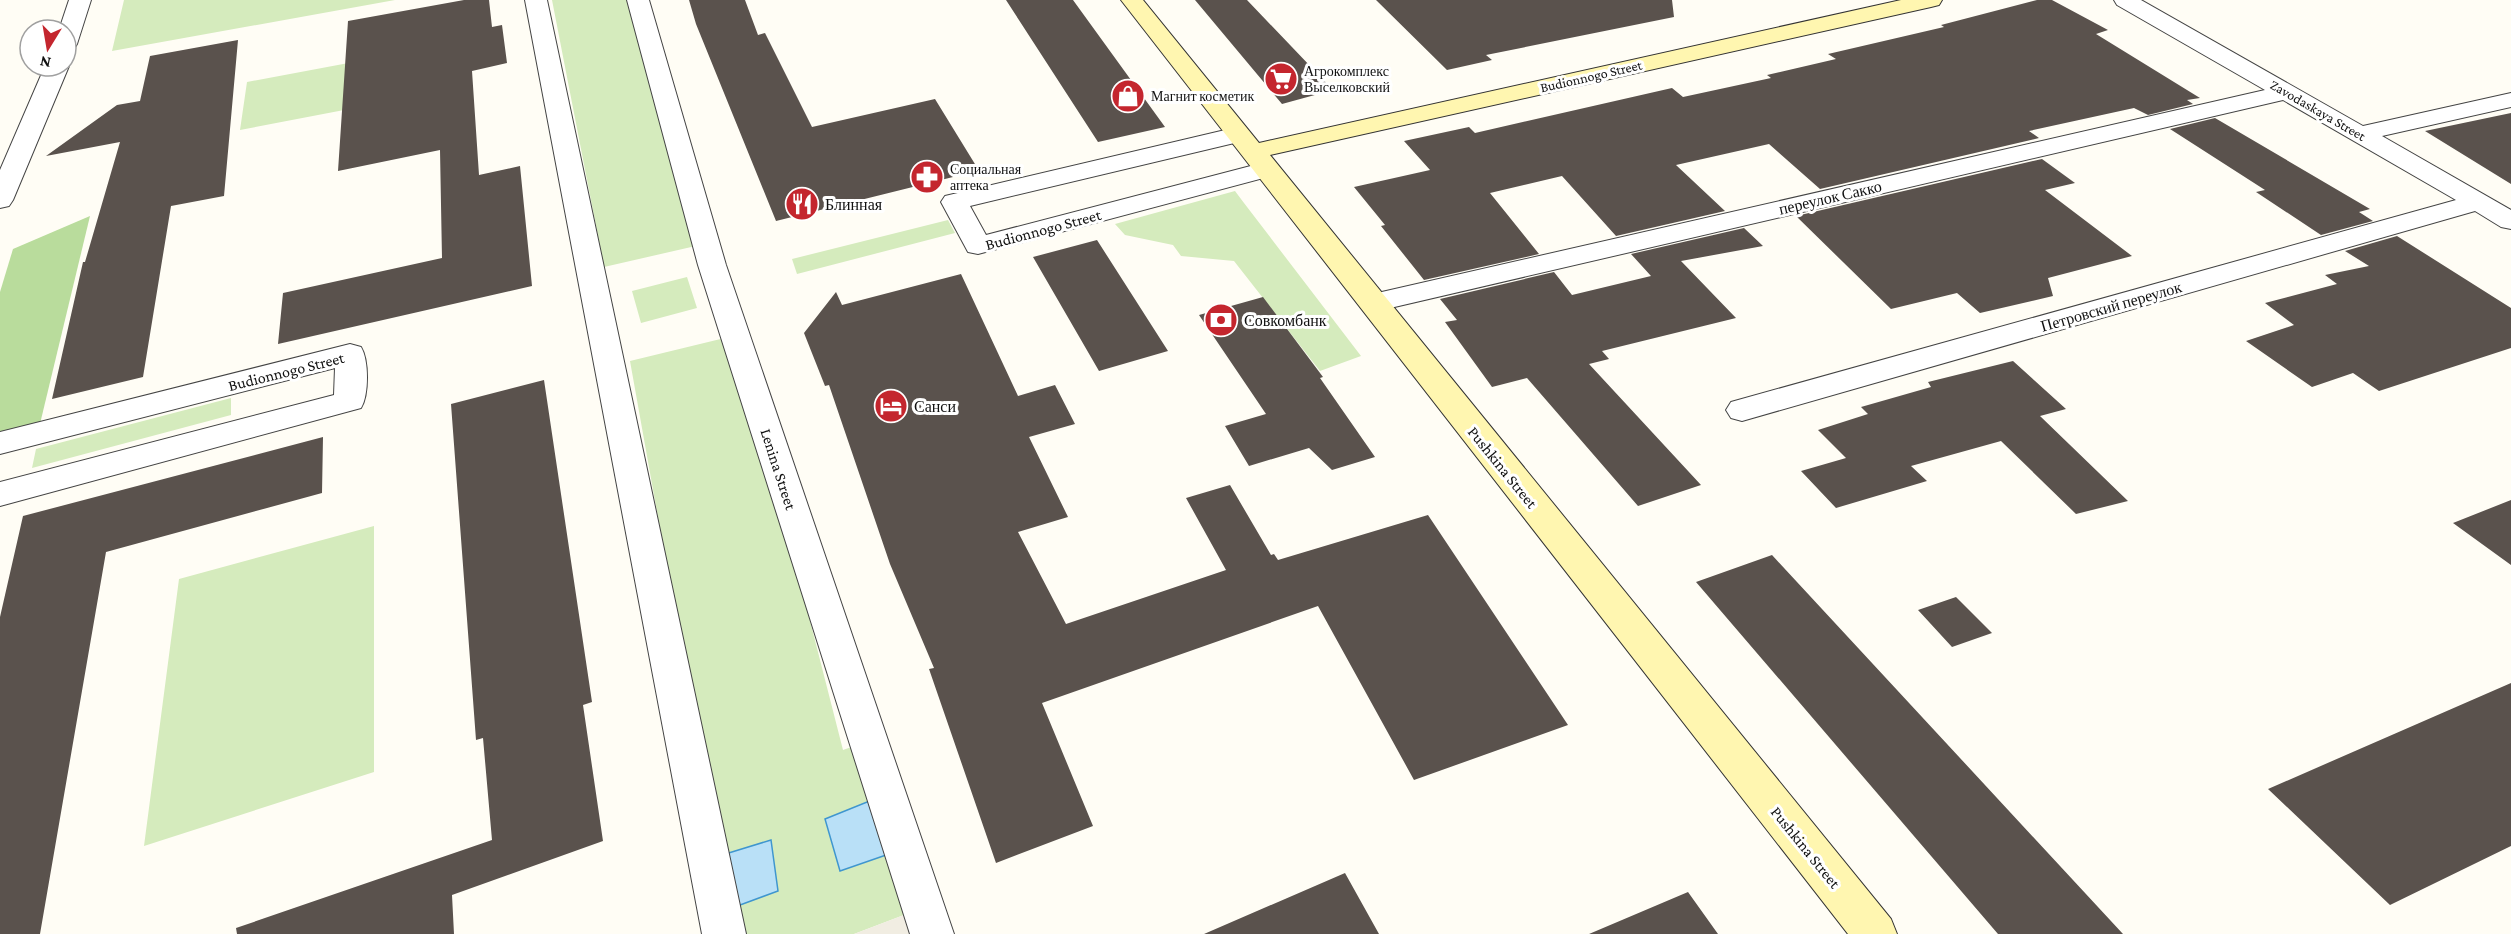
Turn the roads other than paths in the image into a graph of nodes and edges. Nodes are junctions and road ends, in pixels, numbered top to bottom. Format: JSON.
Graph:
{"nodes":[{"id":1,"x":80,"y":0,"type":"edge"},
{"id":2,"x":536,"y":0,"type":"edge"},
{"id":3,"x":638,"y":0,"type":"edge"},
{"id":4,"x":1132,"y":0,"type":"edge"},
{"id":5,"x":1931,"y":0,"type":"edge"},
{"id":6,"x":2125,"y":0,"type":"edge"},
{"id":7,"x":74,"y":18,"type":"edge"},
{"id":8,"x":52,"y":78,"type":"edge"},
{"id":9,"x":2287,"y":92,"type":"junction"},
{"id":10,"x":2511,"y":100,"type":"edge"},
{"id":11,"x":2359,"y":134,"type":"junction"},
{"id":12,"x":1252,"y":152,"type":"junction"},
{"id":13,"x":0,"y":200,"type":"edge"},
{"id":14,"x":2479,"y":202,"type":"junction"},
{"id":15,"x":2511,"y":220,"type":"edge"},
{"id":16,"x":1373,"y":303,"type":"junction"},
{"id":17,"x":1743,"y":410,"type":"dead end"},
{"id":18,"x":0,"y":443,"type":"edge"},
{"id":19,"x":0,"y":494,"type":"edge"},
{"id":20,"x":724,"y":934,"type":"edge"},
{"id":21,"x":933,"y":934,"type":"edge"},
{"id":22,"x":1875,"y":934,"type":"edge"}],
"edges":[{"from":1,"to":7,"type":"street"},
{"from":2,"to":20,"type":"street"},
{"from":3,"to":21,"type":"street","name":"Lenina Street"},
{"from":4,"to":12,"type":"main road","name":"Pushkina Street"},
{"from":5,"to":12,"type":"main road","name":"Budionnogo Street"},
{"from":6,"to":9,"type":"street","name":"Zavodaskaya Street"},
{"from":8,"to":13,"type":"street"},
{"from":9,"to":11,"type":"street","name":"Zavodaskaya Street"},
{"from":9,"to":16,"type":"street","name":"переулок Сакко"},
{"from":10,"to":11,"type":"street"},
{"from":11,"to":14,"type":"street","name":"Zavodaskaya Street"},
{"from":12,"to":12,"type":"street","name":"Budionnogo Street"},
{"from":12,"to":16,"type":"main road","name":"Pushkina Street"},
{"from":14,"to":15,"type":"street","name":"Zavodaskaya Street"},
{"from":14,"to":17,"type":"street","name":"Петровский переулок"},
{"from":16,"to":22,"type":"main road","name":"Pushkina Street"},
{"from":18,"to":19,"type":"street","name":"Budionnogo Street"}]}
